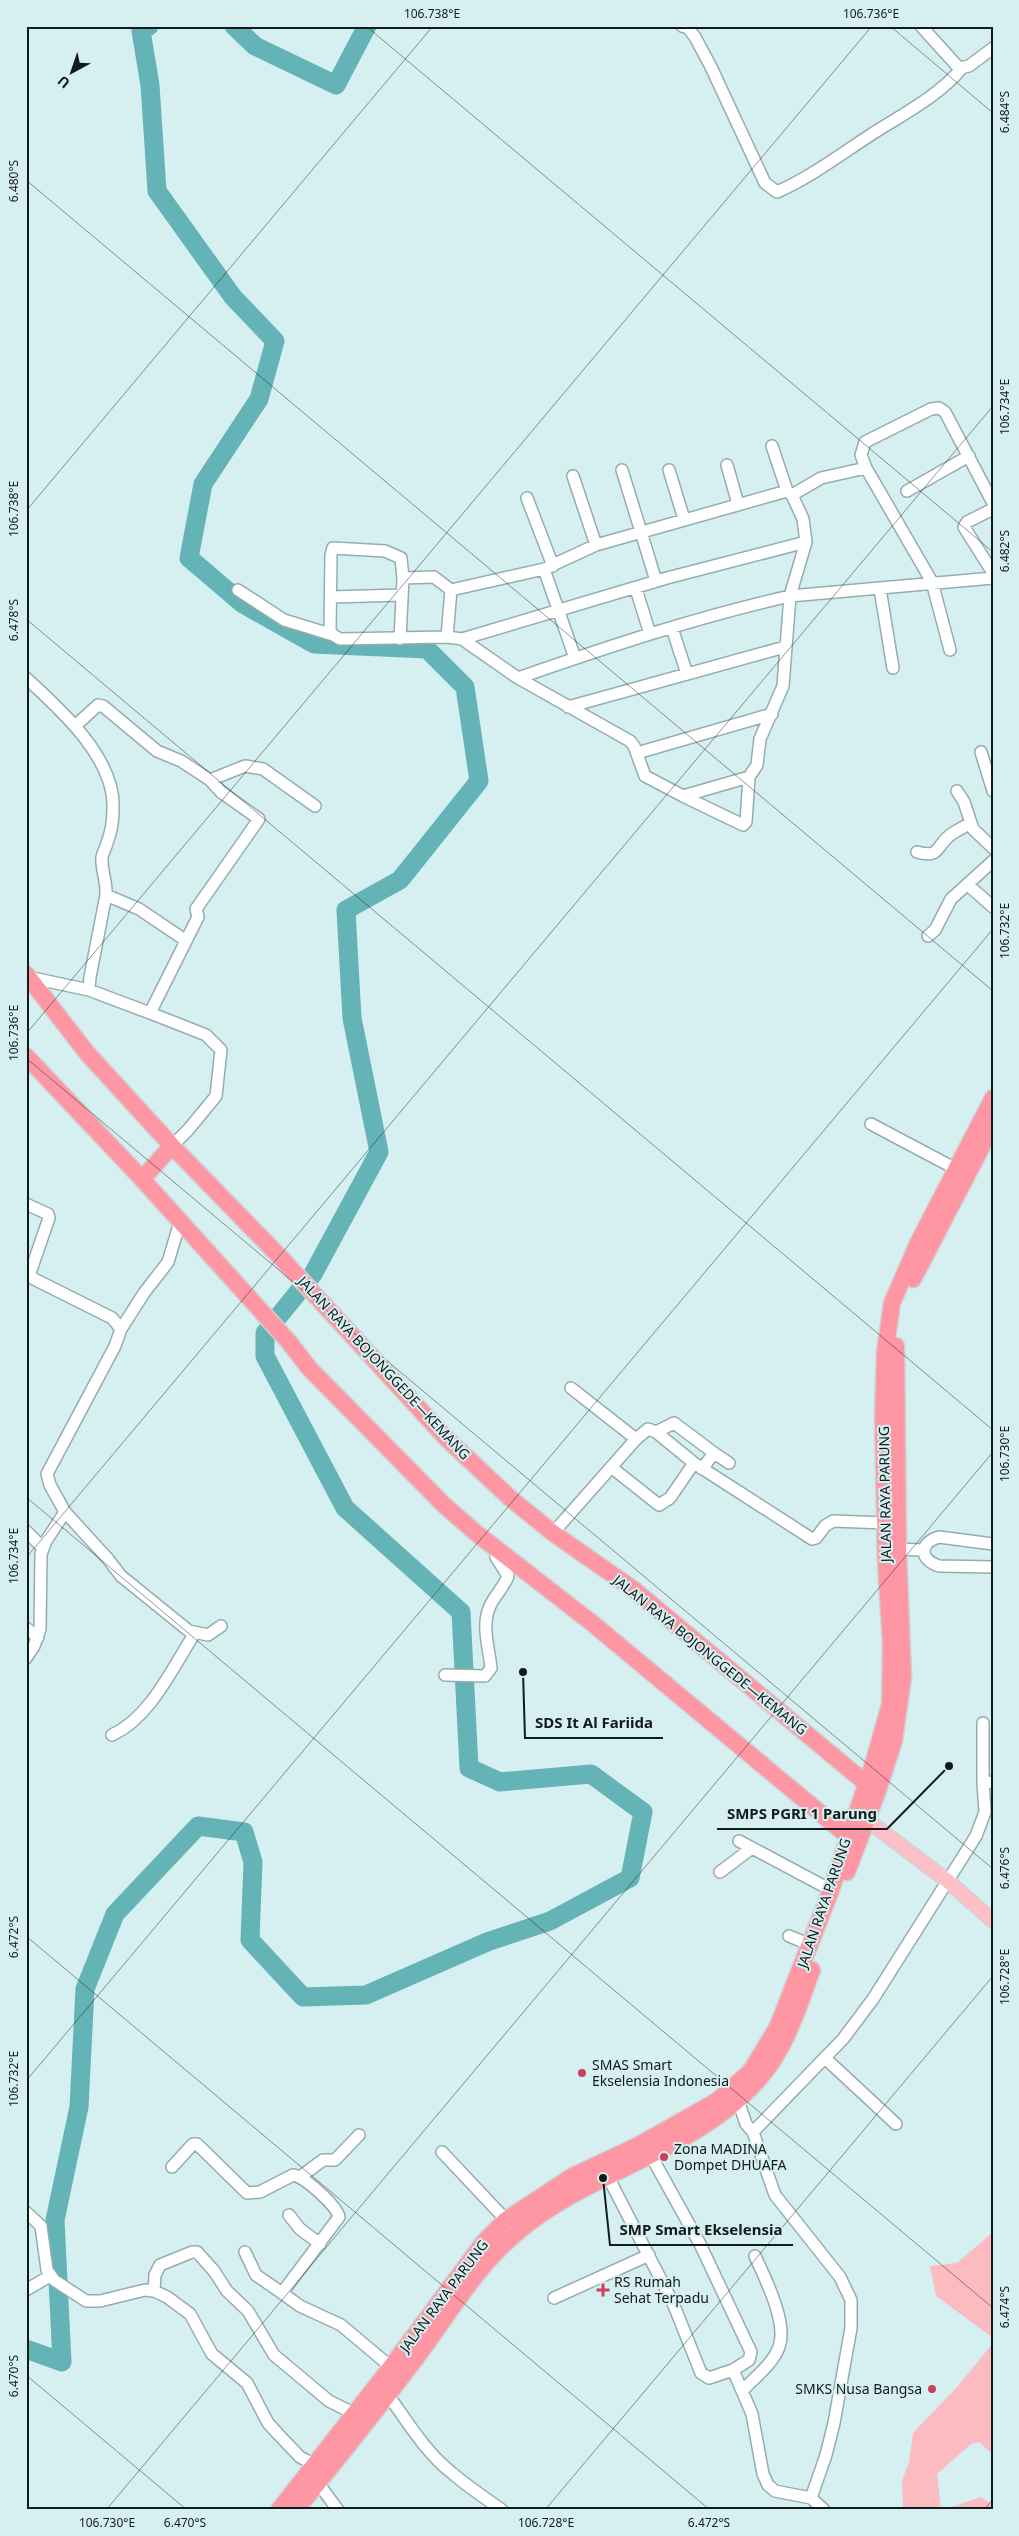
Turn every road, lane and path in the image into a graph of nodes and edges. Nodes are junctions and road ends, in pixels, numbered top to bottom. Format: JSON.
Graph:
{"nodes":[{"id":1,"x":682,"y":26,"type":"edge"},
{"id":2,"x":920,"y":26,"type":"edge"},
{"id":3,"x":993,"y":48,"type":"edge"},
{"id":4,"x":961,"y":69,"type":"junction"},
{"id":5,"x":772,"y":446,"type":"dead end"},
{"id":6,"x":969,"y":456,"type":"junction"},
{"id":7,"x":727,"y":465,"type":"dead end"},
{"id":8,"x":866,"y":468,"type":"junction"},
{"id":9,"x":622,"y":470,"type":"dead end"},
{"id":10,"x":669,"y":470,"type":"dead end"},
{"id":11,"x":573,"y":476,"type":"dead end"},
{"id":12,"x":907,"y":491,"type":"dead end"},
{"id":13,"x":789,"y":493,"type":"junction"},
{"id":14,"x":528,"y":498,"type":"dead end"},
{"id":15,"x":738,"y":504,"type":"junction"},
{"id":16,"x":992,"y":509,"type":"edge"},
{"id":17,"x":684,"y":519,"type":"junction"},
{"id":18,"x":642,"y":532,"type":"junction"},
{"id":19,"x":806,"y":542,"type":"junction"},
{"id":20,"x":596,"y":545,"type":"junction"},
{"id":21,"x":548,"y":568,"type":"junction"},
{"id":22,"x":993,"y":573,"type":"edge"},
{"id":23,"x":403,"y":578,"type":"junction"},
{"id":24,"x":993,"y":578,"type":"edge"},
{"id":25,"x":656,"y":581,"type":"junction"},
{"id":26,"x":932,"y":582,"type":"junction"},
{"id":27,"x":880,"y":588,"type":"junction"},
{"id":28,"x":636,"y":589,"type":"junction"},
{"id":29,"x":238,"y":590,"type":"dead end"},
{"id":30,"x":451,"y":590,"type":"junction"},
{"id":31,"x":402,"y":595,"type":"junction"},
{"id":32,"x":790,"y":596,"type":"junction"},
{"id":33,"x":332,"y":597,"type":"junction"},
{"id":34,"x":559,"y":611,"type":"junction"},
{"id":35,"x":672,"y":628,"type":"junction"},
{"id":36,"x":650,"y":634,"type":"junction"},
{"id":37,"x":333,"y":635,"type":"junction"},
{"id":38,"x":447,"y":637,"type":"junction"},
{"id":39,"x":400,"y":639,"type":"junction"},
{"id":40,"x":462,"y":639,"type":"junction"},
{"id":41,"x":785,"y":647,"type":"junction"},
{"id":42,"x":950,"y":650,"type":"dead end"},
{"id":43,"x":575,"y":658,"type":"junction"},
{"id":44,"x":893,"y":668,"type":"dead end"},
{"id":45,"x":687,"y":674,"type":"junction"},
{"id":46,"x":26,"y":678,"type":"edge"},
{"id":47,"x":518,"y":678,"type":"junction"},
{"id":48,"x":568,"y":708,"type":"junction"},
{"id":49,"x":772,"y":714,"type":"junction"},
{"id":50,"x":74,"y":726,"type":"junction"},
{"id":51,"x":981,"y":752,"type":"dead end"},
{"id":52,"x":637,"y":753,"type":"junction"},
{"id":53,"x":749,"y":777,"type":"junction"},
{"id":54,"x":210,"y":780,"type":"junction"},
{"id":55,"x":993,"y":791,"type":"edge"},
{"id":56,"x":957,"y":792,"type":"dead end"},
{"id":57,"x":683,"y":796,"type":"junction"},
{"id":58,"x":315,"y":806,"type":"dead end"},
{"id":59,"x":970,"y":824,"type":"junction"},
{"id":60,"x":993,"y":848,"type":"edge"},
{"id":61,"x":917,"y":852,"type":"dead end"},
{"id":62,"x":993,"y":861,"type":"edge"},
{"id":63,"x":968,"y":885,"type":"junction"},
{"id":64,"x":106,"y":895,"type":"junction"},
{"id":65,"x":993,"y":906,"type":"edge"},
{"id":66,"x":928,"y":936,"type":"dead end"},
{"id":67,"x":185,"y":940,"type":"junction"},
{"id":68,"x":27,"y":975,"type":"edge"},
{"id":69,"x":90,"y":990,"type":"junction"},
{"id":70,"x":150,"y":1013,"type":"junction"},
{"id":71,"x":26,"y":1056,"type":"edge"},
{"id":72,"x":993,"y":1098,"type":"edge"},
{"id":73,"x":871,"y":1124,"type":"dead end"},
{"id":74,"x":993,"y":1125,"type":"edge"},
{"id":75,"x":172,"y":1146,"type":"junction"},
{"id":76,"x":956,"y":1169,"type":"junction"},
{"id":77,"x":142,"y":1179,"type":"junction"},
{"id":78,"x":26,"y":1204,"type":"edge"},
{"id":79,"x":180,"y":1222,"type":"junction"},
{"id":80,"x":121,"y":1329,"type":"junction"},
{"id":81,"x":570,"y":1388,"type":"dead end"},
{"id":82,"x":656,"y":1432,"type":"junction"},
{"id":83,"x":636,"y":1440,"type":"junction"},
{"id":84,"x":714,"y":1453,"type":"junction"},
{"id":85,"x":730,"y":1463,"type":"dead end"},
{"id":86,"x":698,"y":1466,"type":"junction"},
{"id":87,"x":611,"y":1467,"type":"junction"},
{"id":88,"x":65,"y":1512,"type":"junction"},
{"id":89,"x":886,"y":1523,"type":"junction"},
{"id":90,"x":26,"y":1531,"type":"edge"},
{"id":91,"x":553,"y":1533,"type":"junction"},
{"id":92,"x":993,"y":1544,"type":"edge"},
{"id":93,"x":43,"y":1548,"type":"junction"},
{"id":94,"x":892,"y":1549,"type":"junction"},
{"id":95,"x":499,"y":1550,"type":"junction"},
{"id":96,"x":924,"y":1553,"type":"junction"},
{"id":97,"x":993,"y":1566,"type":"edge"},
{"id":98,"x":221,"y":1626,"type":"dead end"},
{"id":99,"x":26,"y":1628,"type":"edge"},
{"id":100,"x":195,"y":1633,"type":"junction"},
{"id":101,"x":38,"y":1637,"type":"junction"},
{"id":102,"x":26,"y":1658,"type":"edge"},
{"id":103,"x":445,"y":1675,"type":"dead end"},
{"id":104,"x":983,"y":1723,"type":"dead end"},
{"id":105,"x":112,"y":1735,"type":"dead end"},
{"id":106,"x":988,"y":1783,"type":"edge"},
{"id":107,"x":872,"y":1788,"type":"junction"},
{"id":108,"x":862,"y":1816,"type":"junction"},
{"id":109,"x":852,"y":1840,"type":"junction"},
{"id":110,"x":739,"y":1841,"type":"dead end"},
{"id":111,"x":752,"y":1848,"type":"junction"},
{"id":112,"x":720,"y":1872,"type":"dead end"},
{"id":113,"x":946,"y":1881,"type":"junction"},
{"id":114,"x":831,"y":1890,"type":"junction"},
{"id":115,"x":993,"y":1922,"type":"edge"},
{"id":116,"x":789,"y":1936,"type":"dead end"},
{"id":117,"x":812,"y":1945,"type":"junction"},
{"id":118,"x":826,"y":2058,"type":"junction"},
{"id":119,"x":738,"y":2100,"type":"junction"},
{"id":120,"x":896,"y":2124,"type":"dead end"},
{"id":121,"x":750,"y":2128,"type":"junction"},
{"id":122,"x":359,"y":2135,"type":"dead end"},
{"id":123,"x":442,"y":2152,"type":"dead end"},
{"id":124,"x":650,"y":2154,"type":"junction"},
{"id":125,"x":172,"y":2167,"type":"dead end"},
{"id":126,"x":605,"y":2169,"type":"junction"},
{"id":127,"x":300,"y":2177,"type":"junction"},
{"id":128,"x":26,"y":2212,"type":"edge"},
{"id":129,"x":289,"y":2214,"type":"dead end"},
{"id":130,"x":506,"y":2220,"type":"junction"},
{"id":131,"x":320,"y":2244,"type":"junction"},
{"id":132,"x":245,"y":2252,"type":"dead end"},
{"id":133,"x":649,"y":2255,"type":"junction"},
{"id":134,"x":755,"y":2256,"type":"dead end"},
{"id":135,"x":52,"y":2278,"type":"junction"},
{"id":136,"x":26,"y":2290,"type":"edge"},
{"id":137,"x":154,"y":2291,"type":"junction"},
{"id":138,"x":282,"y":2293,"type":"junction"},
{"id":139,"x":554,"y":2298,"type":"dead end"},
{"id":140,"x":391,"y":2367,"type":"junction"},
{"id":141,"x":733,"y":2370,"type":"junction"},
{"id":142,"x":742,"y":2391,"type":"junction"},
{"id":143,"x":396,"y":2406,"type":"junction"},
{"id":144,"x":355,"y":2414,"type":"junction"},
{"id":145,"x":315,"y":2465,"type":"junction"},
{"id":146,"x":318,"y":2483,"type":"junction"},
{"id":147,"x":811,"y":2498,"type":"junction"},
{"id":148,"x":279,"y":2510,"type":"edge"},
{"id":149,"x":296,"y":2510,"type":"edge"},
{"id":150,"x":338,"y":2510,"type":"edge"},
{"id":151,"x":502,"y":2510,"type":"edge"},
{"id":152,"x":824,"y":2510,"type":"edge"}],
"edges":[{"from":1,"to":4,"type":"street"},
{"from":2,"to":4,"type":"street"},
{"from":3,"to":4,"type":"street"},
{"from":5,"to":13,"type":"street"},
{"from":6,"to":8,"type":"street"},
{"from":6,"to":12,"type":"street"},
{"from":6,"to":16,"type":"street"},
{"from":7,"to":15,"type":"street"},
{"from":8,"to":13,"type":"street"},
{"from":8,"to":26,"type":"street"},
{"from":9,"to":18,"type":"street"},
{"from":10,"to":17,"type":"street"},
{"from":11,"to":20,"type":"street"},
{"from":13,"to":15,"type":"street"},
{"from":13,"to":19,"type":"street"},
{"from":14,"to":21,"type":"street"},
{"from":15,"to":17,"type":"street"},
{"from":16,"to":22,"type":"street"},
{"from":17,"to":18,"type":"street"},
{"from":18,"to":20,"type":"street"},
{"from":18,"to":25,"type":"street"},
{"from":19,"to":25,"type":"street"},
{"from":19,"to":32,"type":"street"},
{"from":20,"to":21,"type":"street"},
{"from":21,"to":30,"type":"street"},
{"from":21,"to":34,"type":"street"},
{"from":23,"to":30,"type":"street"},
{"from":23,"to":31,"type":"street"},
{"from":23,"to":33,"type":"street"},
{"from":24,"to":26,"type":"street"},
{"from":25,"to":28,"type":"street"},
{"from":26,"to":27,"type":"street"},
{"from":26,"to":42,"type":"street"},
{"from":27,"to":32,"type":"street"},
{"from":27,"to":44,"type":"street"},
{"from":28,"to":34,"type":"street"},
{"from":28,"to":36,"type":"street"},
{"from":29,"to":37,"type":"street"},
{"from":30,"to":38,"type":"street"},
{"from":31,"to":33,"type":"street"},
{"from":31,"to":39,"type":"street"},
{"from":32,"to":35,"type":"street"},
{"from":32,"to":41,"type":"street"},
{"from":33,"to":37,"type":"street"},
{"from":34,"to":40,"type":"street"},
{"from":34,"to":43,"type":"street"},
{"from":35,"to":36,"type":"street"},
{"from":35,"to":45,"type":"street"},
{"from":36,"to":43,"type":"street"},
{"from":37,"to":39,"type":"street"},
{"from":38,"to":39,"type":"street"},
{"from":38,"to":40,"type":"street"},
{"from":40,"to":47,"type":"street"},
{"from":41,"to":45,"type":"street"},
{"from":41,"to":49,"type":"street"},
{"from":43,"to":47,"type":"street"},
{"from":45,"to":48,"type":"street"},
{"from":46,"to":50,"type":"street"},
{"from":47,"to":48,"type":"street"},
{"from":48,"to":52,"type":"street"},
{"from":49,"to":52,"type":"street"},
{"from":49,"to":53,"type":"street"},
{"from":50,"to":54,"type":"street"},
{"from":50,"to":64,"type":"street"},
{"from":51,"to":55,"type":"street"},
{"from":52,"to":57,"type":"street"},
{"from":53,"to":57,"type":"street"},
{"from":53,"to":57,"type":"street"},
{"from":54,"to":58,"type":"street"},
{"from":54,"to":67,"type":"street"},
{"from":56,"to":59,"type":"street"},
{"from":59,"to":60,"type":"street"},
{"from":59,"to":61,"type":"street"},
{"from":62,"to":63,"type":"street"},
{"from":63,"to":65,"type":"street"},
{"from":63,"to":66,"type":"street"},
{"from":64,"to":67,"type":"street"},
{"from":64,"to":69,"type":"street"},
{"from":67,"to":70,"type":"street"},
{"from":68,"to":69,"type":"street"},
{"from":68,"to":75,"type":"highway","name":"JALAN RAYA BOJONGGEDE—KEMANG"},
{"from":69,"to":70,"type":"street"},
{"from":70,"to":75,"type":"street"},
{"from":71,"to":77,"type":"highway"},
{"from":72,"to":76,"type":"highway","name":"JALAN RAYA PARUNG"},
{"from":73,"to":76,"type":"street"},
{"from":74,"to":94,"type":"highway","name":"JALAN RAYA PARUNG"},
{"from":75,"to":77,"type":"highway"},
{"from":75,"to":91,"type":"highway","name":"JALAN RAYA BOJONGGEDE—KEMANG"},
{"from":76,"to":89,"type":"highway","name":"JALAN RAYA PARUNG"},
{"from":77,"to":79,"type":"highway"},
{"from":78,"to":80,"type":"street"},
{"from":79,"to":80,"type":"street"},
{"from":79,"to":95,"type":"highway"},
{"from":80,"to":88,"type":"street"},
{"from":81,"to":83,"type":"street"},
{"from":82,"to":83,"type":"street"},
{"from":82,"to":84,"type":"street"},
{"from":82,"to":86,"type":"street"},
{"from":83,"to":87,"type":"street"},
{"from":84,"to":85,"type":"street"},
{"from":84,"to":86,"type":"street"},
{"from":86,"to":87,"type":"street"},
{"from":86,"to":89,"type":"street"},
{"from":87,"to":91,"type":"street"},
{"from":88,"to":93,"type":"street"},
{"from":88,"to":100,"type":"street"},
{"from":89,"to":94,"type":"highway","name":"JALAN RAYA PARUNG"},
{"from":90,"to":93,"type":"street"},
{"from":91,"to":107,"type":"highway","name":"JALAN RAYA BOJONGGEDE—KEMANG"},
{"from":92,"to":96,"type":"street"},
{"from":93,"to":101,"type":"street"},
{"from":94,"to":96,"type":"street"},
{"from":94,"to":107,"type":"highway","name":"JALAN RAYA PARUNG"},
{"from":95,"to":103,"type":"street"},
{"from":95,"to":109,"type":"highway"},
{"from":96,"to":97,"type":"street"},
{"from":98,"to":100,"type":"street"},
{"from":99,"to":101,"type":"street"},
{"from":100,"to":105,"type":"street"},
{"from":101,"to":102,"type":"street"},
{"from":104,"to":106,"type":"street"},
{"from":106,"to":113,"type":"street"},
{"from":107,"to":108,"type":"highway","name":"JALAN RAYA PARUNG"},
{"from":108,"to":109,"type":"highway","name":"JALAN RAYA PARUNG"},
{"from":108,"to":113,"type":"main road"},
{"from":109,"to":114,"type":"highway","name":"JALAN RAYA PARUNG"},
{"from":109,"to":119,"type":"highway","name":"JALAN RAYA PARUNG"},
{"from":110,"to":111,"type":"street"},
{"from":111,"to":112,"type":"street"},
{"from":111,"to":114,"type":"street"},
{"from":113,"to":115,"type":"main road"},
{"from":113,"to":118,"type":"street"},
{"from":114,"to":117,"type":"highway","name":"JALAN RAYA PARUNG"},
{"from":116,"to":117,"type":"street"},
{"from":117,"to":126,"type":"highway","name":"JALAN RAYA PARUNG"},
{"from":118,"to":120,"type":"street"},
{"from":118,"to":121,"type":"street"},
{"from":119,"to":121,"type":"street"},
{"from":119,"to":124,"type":"highway","name":"JALAN RAYA PARUNG"},
{"from":121,"to":147,"type":"street"},
{"from":122,"to":127,"type":"street"},
{"from":123,"to":130,"type":"street"},
{"from":124,"to":126,"type":"highway","name":"JALAN RAYA PARUNG"},
{"from":124,"to":141,"type":"street"},
{"from":125,"to":127,"type":"street"},
{"from":126,"to":130,"type":"highway","name":"JALAN RAYA PARUNG"},
{"from":126,"to":133,"type":"street"},
{"from":126,"to":143,"type":"highway","name":"JALAN RAYA PARUNG"},
{"from":127,"to":131,"type":"street"},
{"from":128,"to":135,"type":"street"},
{"from":129,"to":131,"type":"street"},
{"from":130,"to":140,"type":"highway","name":"JALAN RAYA PARUNG"},
{"from":131,"to":138,"type":"street"},
{"from":132,"to":138,"type":"street"},
{"from":133,"to":139,"type":"street"},
{"from":133,"to":141,"type":"street"},
{"from":134,"to":142,"type":"street"},
{"from":135,"to":136,"type":"street"},
{"from":135,"to":137,"type":"street"},
{"from":137,"to":144,"type":"street"},
{"from":137,"to":145,"type":"street"},
{"from":138,"to":140,"type":"street"},
{"from":140,"to":144,"type":"highway","name":"JALAN RAYA PARUNG"},
{"from":141,"to":142,"type":"street"},
{"from":142,"to":147,"type":"street"},
{"from":143,"to":146,"type":"highway","name":"JALAN RAYA PARUNG"},
{"from":143,"to":151,"type":"street"},
{"from":144,"to":145,"type":"highway","name":"JALAN RAYA PARUNG"},
{"from":145,"to":148,"type":"highway","name":"JALAN RAYA PARUNG"},
{"from":146,"to":149,"type":"highway","name":"JALAN RAYA PARUNG"},
{"from":146,"to":150,"type":"street"},
{"from":147,"to":152,"type":"street"}]}
